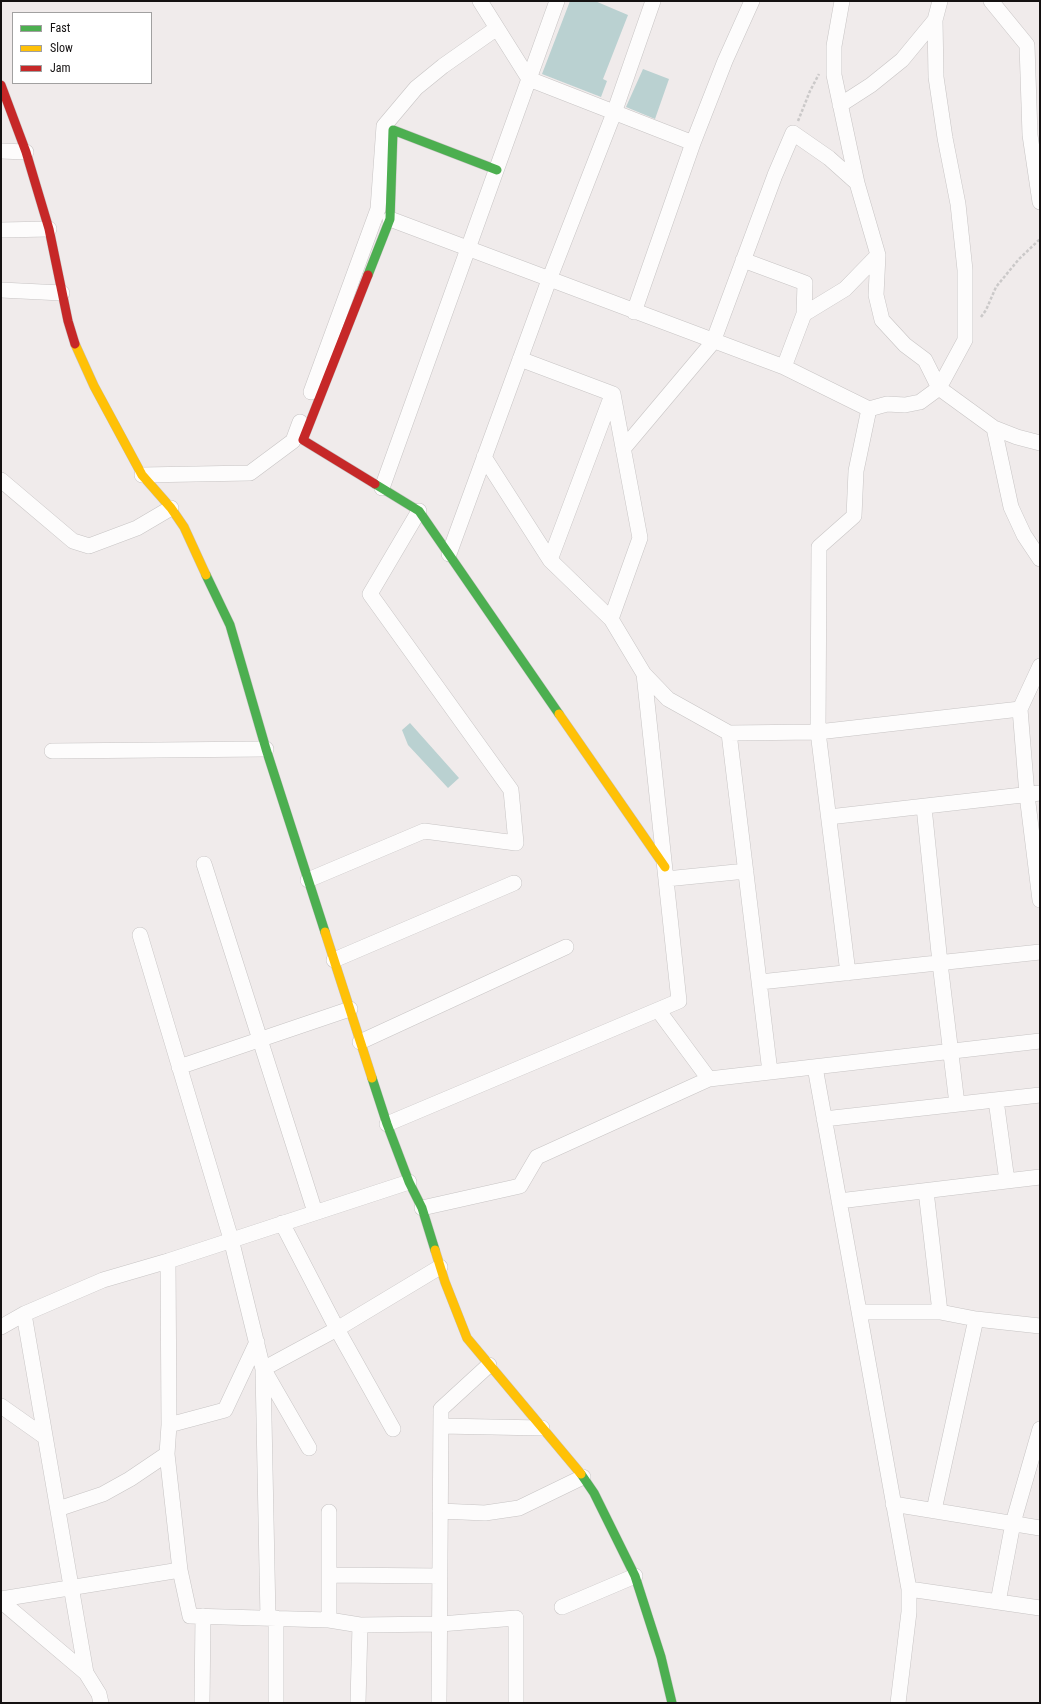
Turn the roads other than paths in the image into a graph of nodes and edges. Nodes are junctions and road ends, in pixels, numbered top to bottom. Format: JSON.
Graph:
{"nodes":[{"id":1,"x":480,"y":1,"type":"edge"},
{"id":2,"x":558,"y":1,"type":"edge"},
{"id":3,"x":653,"y":1,"type":"edge"},
{"id":4,"x":752,"y":1,"type":"edge"},
{"id":5,"x":842,"y":1,"type":"edge"},
{"id":6,"x":940,"y":1,"type":"edge"},
{"id":7,"x":991,"y":1,"type":"edge"},
{"id":8,"x":935,"y":20,"type":"junction"},
{"id":9,"x":497,"y":28,"type":"junction"},
{"id":10,"x":529,"y":79,"type":"junction"},
{"id":11,"x":1,"y":85,"type":"edge"},
{"id":12,"x":1040,"y":100,"type":"edge"},
{"id":13,"x":840,"y":105,"type":"junction"},
{"id":14,"x":614,"y":113,"type":"junction"},
{"id":15,"x":1030,"y":135,"type":"junction"},
{"id":16,"x":693,"y":143,"type":"junction"},
{"id":17,"x":1,"y":151,"type":"edge"},
{"id":18,"x":26,"y":152,"type":"junction"},
{"id":19,"x":497,"y":170,"type":"junction"},
{"id":20,"x":857,"y":183,"type":"junction"},
{"id":21,"x":1040,"y":202,"type":"edge"},
{"id":22,"x":390,"y":219,"type":"junction"},
{"id":23,"x":49,"y":228,"type":"junction"},
{"id":24,"x":1,"y":230,"type":"edge"},
{"id":25,"x":468,"y":249,"type":"junction"},
{"id":26,"x":878,"y":255,"type":"junction"},
{"id":27,"x":744,"y":260,"type":"junction"},
{"id":28,"x":549,"y":280,"type":"junction"},
{"id":29,"x":1,"y":290,"type":"edge"},
{"id":30,"x":62,"y":293,"type":"junction"},
{"id":31,"x":634,"y":312,"type":"junction"},
{"id":32,"x":804,"y":314,"type":"junction"},
{"id":33,"x":713,"y":342,"type":"junction"},
{"id":34,"x":520,"y":359,"type":"junction"},
{"id":35,"x":784,"y":367,"type":"junction"},
{"id":36,"x":939,"y":388,"type":"junction"},
{"id":37,"x":613,"y":394,"type":"junction"},
{"id":38,"x":869,"y":409,"type":"junction"},
{"id":39,"x":994,"y":428,"type":"junction"},
{"id":40,"x":1040,"y":443,"type":"edge"},
{"id":41,"x":623,"y":449,"type":"junction"},
{"id":42,"x":484,"y":457,"type":"junction"},
{"id":43,"x":142,"y":475,"type":"junction"},
{"id":44,"x":1,"y":480,"type":"edge"},
{"id":45,"x":382,"y":488,"type":"junction"},
{"id":46,"x":171,"y":508,"type":"junction"},
{"id":47,"x":419,"y":511,"type":"junction"},
{"id":48,"x":449,"y":554,"type":"junction"},
{"id":49,"x":1040,"y":559,"type":"edge"},
{"id":50,"x":550,"y":560,"type":"junction"},
{"id":51,"x":611,"y":619,"type":"junction"},
{"id":52,"x":1040,"y":666,"type":"edge"},
{"id":53,"x":644,"y":674,"type":"junction"},
{"id":54,"x":1020,"y":709,"type":"junction"},
{"id":55,"x":818,"y":732,"type":"junction"},
{"id":56,"x":729,"y":733,"type":"junction"},
{"id":57,"x":266,"y":750,"type":"junction"},
{"id":58,"x":52,"y":751,"type":"dead end"},
{"id":59,"x":1034,"y":794,"type":"edge"},
{"id":60,"x":924,"y":807,"type":"junction"},
{"id":61,"x":829,"y":817,"type":"junction"},
{"id":62,"x":204,"y":864,"type":"dead end"},
{"id":63,"x":746,"y":871,"type":"junction"},
{"id":64,"x":665,"y":873,"type":"junction"},
{"id":65,"x":308,"y":880,"type":"junction"},
{"id":66,"x":514,"y":883,"type":"dead end"},
{"id":67,"x":1040,"y":900,"type":"edge"},
{"id":68,"x":140,"y":935,"type":"dead end"},
{"id":69,"x":566,"y":947,"type":"dead end"},
{"id":70,"x":1040,"y":952,"type":"edge"},
{"id":71,"x":334,"y":960,"type":"junction"},
{"id":72,"x":940,"y":963,"type":"junction"},
{"id":73,"x":848,"y":973,"type":"junction"},
{"id":74,"x":760,"y":982,"type":"junction"},
{"id":75,"x":350,"y":1009,"type":"junction"},
{"id":76,"x":658,"y":1010,"type":"junction"},
{"id":77,"x":260,"y":1040,"type":"junction"},
{"id":78,"x":1040,"y":1041,"type":"edge"},
{"id":79,"x":360,"y":1042,"type":"junction"},
{"id":80,"x":950,"y":1051,"type":"junction"},
{"id":81,"x":179,"y":1067,"type":"junction"},
{"id":82,"x":815,"y":1067,"type":"junction"},
{"id":83,"x":770,"y":1072,"type":"junction"},
{"id":84,"x":709,"y":1079,"type":"junction"},
{"id":85,"x":1040,"y":1095,"type":"edge"},
{"id":86,"x":996,"y":1100,"type":"junction"},
{"id":87,"x":957,"y":1104,"type":"junction"},
{"id":88,"x":824,"y":1119,"type":"junction"},
{"id":89,"x":387,"y":1124,"type":"junction"},
{"id":90,"x":1040,"y":1177,"type":"edge"},
{"id":91,"x":1007,"y":1181,"type":"junction"},
{"id":92,"x":409,"y":1182,"type":"junction"},
{"id":93,"x":926,"y":1191,"type":"junction"},
{"id":94,"x":839,"y":1201,"type":"junction"},
{"id":95,"x":422,"y":1208,"type":"junction"},
{"id":96,"x":315,"y":1212,"type":"junction"},
{"id":97,"x":282,"y":1224,"type":"junction"},
{"id":98,"x":231,"y":1239,"type":"junction"},
{"id":99,"x":168,"y":1261,"type":"junction"},
{"id":100,"x":440,"y":1267,"type":"junction"},
{"id":101,"x":859,"y":1312,"type":"junction"},
{"id":102,"x":940,"y":1312,"type":"junction"},
{"id":103,"x":24,"y":1314,"type":"junction"},
{"id":104,"x":976,"y":1319,"type":"junction"},
{"id":105,"x":1040,"y":1326,"type":"edge"},
{"id":106,"x":1,"y":1327,"type":"edge"},
{"id":107,"x":337,"y":1329,"type":"junction"},
{"id":108,"x":257,"y":1342,"type":"junction"},
{"id":109,"x":489,"y":1365,"type":"junction"},
{"id":110,"x":264,"y":1369,"type":"junction"},
{"id":111,"x":1,"y":1406,"type":"edge"},
{"id":112,"x":169,"y":1425,"type":"junction"},
{"id":113,"x":441,"y":1426,"type":"junction"},
{"id":114,"x":542,"y":1428,"type":"junction"},
{"id":115,"x":1040,"y":1428,"type":"edge"},
{"id":116,"x":393,"y":1429,"type":"dead end"},
{"id":117,"x":45,"y":1437,"type":"junction"},
{"id":118,"x":309,"y":1448,"type":"dead end"},
{"id":119,"x":167,"y":1454,"type":"junction"},
{"id":120,"x":583,"y":1477,"type":"junction"},
{"id":121,"x":894,"y":1504,"type":"junction"},
{"id":122,"x":58,"y":1509,"type":"junction"},
{"id":123,"x":934,"y":1510,"type":"junction"},
{"id":124,"x":440,"y":1511,"type":"junction"},
{"id":125,"x":329,"y":1512,"type":"dead end"},
{"id":126,"x":1013,"y":1523,"type":"junction"},
{"id":127,"x":1040,"y":1528,"type":"edge"},
{"id":128,"x":180,"y":1570,"type":"junction"},
{"id":129,"x":329,"y":1575,"type":"junction"},
{"id":130,"x":440,"y":1576,"type":"junction"},
{"id":131,"x":635,"y":1576,"type":"junction"},
{"id":132,"x":71,"y":1588,"type":"junction"},
{"id":133,"x":909,"y":1589,"type":"junction"},
{"id":134,"x":1,"y":1600,"type":"edge"},
{"id":135,"x":998,"y":1602,"type":"junction"},
{"id":136,"x":562,"y":1607,"type":"dead end"},
{"id":137,"x":1040,"y":1608,"type":"edge"},
{"id":138,"x":203,"y":1616,"type":"junction"},
{"id":139,"x":272,"y":1618,"type":"junction"},
{"id":140,"x":329,"y":1620,"type":"junction"},
{"id":141,"x":440,"y":1624,"type":"junction"},
{"id":142,"x":360,"y":1625,"type":"junction"},
{"id":143,"x":86,"y":1673,"type":"junction"},
{"id":144,"x":101,"y":1703,"type":"edge"},
{"id":145,"x":202,"y":1703,"type":"edge"},
{"id":146,"x":276,"y":1703,"type":"edge"},
{"id":147,"x":358,"y":1703,"type":"edge"},
{"id":148,"x":440,"y":1703,"type":"edge"},
{"id":149,"x":516,"y":1703,"type":"edge"},
{"id":150,"x":672,"y":1703,"type":"edge"},
{"id":151,"x":898,"y":1703,"type":"edge"}],
"edges":[{"from":1,"to":9,"type":"street"},
{"from":2,"to":10,"type":"street"},
{"from":3,"to":14,"type":"street"},
{"from":4,"to":16,"type":"street"},
{"from":5,"to":13,"type":"street"},
{"from":6,"to":8,"type":"street"},
{"from":7,"to":15,"type":"street"},
{"from":8,"to":13,"type":"street"},
{"from":8,"to":36,"type":"street"},
{"from":9,"to":10,"type":"street"},
{"from":9,"to":43,"type":"street"},
{"from":10,"to":14,"type":"street"},
{"from":10,"to":19,"type":"street"},
{"from":11,"to":18,"type":"street"},
{"from":12,"to":15,"type":"street"},
{"from":13,"to":20,"type":"street"},
{"from":14,"to":16,"type":"street"},
{"from":14,"to":28,"type":"street"},
{"from":15,"to":21,"type":"street"},
{"from":16,"to":31,"type":"street"},
{"from":17,"to":18,"type":"street"},
{"from":18,"to":23,"type":"street"},
{"from":19,"to":22,"type":"street"},
{"from":19,"to":25,"type":"street"},
{"from":20,"to":26,"type":"street"},
{"from":20,"to":27,"type":"street"},
{"from":22,"to":25,"type":"street"},
{"from":22,"to":45,"type":"street"},
{"from":23,"to":24,"type":"street"},
{"from":23,"to":30,"type":"street"},
{"from":25,"to":28,"type":"street"},
{"from":25,"to":45,"type":"street"},
{"from":26,"to":32,"type":"street"},
{"from":26,"to":36,"type":"street"},
{"from":27,"to":32,"type":"street"},
{"from":27,"to":33,"type":"street"},
{"from":28,"to":31,"type":"street"},
{"from":28,"to":34,"type":"street"},
{"from":29,"to":30,"type":"street"},
{"from":30,"to":43,"type":"street"},
{"from":31,"to":33,"type":"street"},
{"from":32,"to":35,"type":"street"},
{"from":33,"to":35,"type":"street"},
{"from":33,"to":41,"type":"street"},
{"from":34,"to":37,"type":"street"},
{"from":34,"to":42,"type":"street"},
{"from":35,"to":38,"type":"street"},
{"from":36,"to":38,"type":"street"},
{"from":36,"to":39,"type":"street"},
{"from":37,"to":41,"type":"street"},
{"from":37,"to":50,"type":"street"},
{"from":38,"to":55,"type":"street"},
{"from":39,"to":40,"type":"street"},
{"from":39,"to":49,"type":"street"},
{"from":41,"to":51,"type":"street"},
{"from":42,"to":48,"type":"street"},
{"from":42,"to":50,"type":"street"},
{"from":43,"to":46,"type":"street"},
{"from":44,"to":46,"type":"street"},
{"from":45,"to":47,"type":"street"},
{"from":46,"to":57,"type":"street"},
{"from":47,"to":48,"type":"street"},
{"from":47,"to":65,"type":"street"},
{"from":48,"to":64,"type":"street"},
{"from":50,"to":51,"type":"street"},
{"from":51,"to":53,"type":"street"},
{"from":52,"to":54,"type":"street"},
{"from":53,"to":56,"type":"street"},
{"from":53,"to":64,"type":"street"},
{"from":54,"to":55,"type":"street"},
{"from":54,"to":59,"type":"street"},
{"from":55,"to":56,"type":"street"},
{"from":55,"to":61,"type":"street"},
{"from":56,"to":63,"type":"street"},
{"from":57,"to":58,"type":"street"},
{"from":57,"to":65,"type":"street"},
{"from":59,"to":60,"type":"street"},
{"from":59,"to":67,"type":"street"},
{"from":60,"to":61,"type":"street"},
{"from":60,"to":72,"type":"street"},
{"from":61,"to":73,"type":"street"},
{"from":62,"to":77,"type":"street"},
{"from":63,"to":64,"type":"street"},
{"from":63,"to":74,"type":"street"},
{"from":64,"to":76,"type":"street"},
{"from":65,"to":71,"type":"street"},
{"from":66,"to":71,"type":"street"},
{"from":68,"to":81,"type":"street"},
{"from":69,"to":79,"type":"street"},
{"from":70,"to":72,"type":"street"},
{"from":71,"to":75,"type":"street"},
{"from":72,"to":73,"type":"street"},
{"from":72,"to":80,"type":"street"},
{"from":73,"to":74,"type":"street"},
{"from":74,"to":83,"type":"street"},
{"from":75,"to":77,"type":"street"},
{"from":75,"to":79,"type":"street"},
{"from":76,"to":84,"type":"street"},
{"from":76,"to":89,"type":"street"},
{"from":77,"to":81,"type":"street"},
{"from":77,"to":96,"type":"street"},
{"from":78,"to":80,"type":"street"},
{"from":79,"to":89,"type":"street"},
{"from":80,"to":82,"type":"street"},
{"from":80,"to":87,"type":"street"},
{"from":81,"to":98,"type":"street"},
{"from":82,"to":83,"type":"street"},
{"from":82,"to":88,"type":"street"},
{"from":83,"to":84,"type":"street"},
{"from":84,"to":95,"type":"street"},
{"from":85,"to":86,"type":"street"},
{"from":86,"to":87,"type":"street"},
{"from":86,"to":91,"type":"street"},
{"from":87,"to":88,"type":"street"},
{"from":88,"to":94,"type":"street"},
{"from":89,"to":92,"type":"street"},
{"from":90,"to":91,"type":"street"},
{"from":91,"to":93,"type":"street"},
{"from":92,"to":95,"type":"street"},
{"from":92,"to":96,"type":"street"},
{"from":93,"to":94,"type":"street"},
{"from":93,"to":102,"type":"street"},
{"from":94,"to":101,"type":"street"},
{"from":95,"to":100,"type":"street"},
{"from":96,"to":97,"type":"street"},
{"from":97,"to":98,"type":"street"},
{"from":97,"to":107,"type":"street"},
{"from":98,"to":99,"type":"street"},
{"from":98,"to":108,"type":"street"},
{"from":99,"to":103,"type":"street"},
{"from":99,"to":112,"type":"street"},
{"from":100,"to":107,"type":"street"},
{"from":100,"to":109,"type":"street"},
{"from":101,"to":102,"type":"street"},
{"from":101,"to":121,"type":"street"},
{"from":102,"to":104,"type":"street"},
{"from":103,"to":106,"type":"street"},
{"from":103,"to":117,"type":"street"},
{"from":104,"to":105,"type":"street"},
{"from":104,"to":123,"type":"street"},
{"from":107,"to":110,"type":"street"},
{"from":107,"to":116,"type":"street"},
{"from":108,"to":110,"type":"street"},
{"from":108,"to":112,"type":"street"},
{"from":109,"to":113,"type":"street"},
{"from":109,"to":114,"type":"street"},
{"from":110,"to":118,"type":"street"},
{"from":110,"to":139,"type":"street"},
{"from":111,"to":117,"type":"street"},
{"from":112,"to":119,"type":"street"},
{"from":113,"to":114,"type":"street"},
{"from":113,"to":124,"type":"street"},
{"from":114,"to":120,"type":"street"},
{"from":115,"to":126,"type":"street"},
{"from":117,"to":122,"type":"street"},
{"from":119,"to":122,"type":"street"},
{"from":119,"to":128,"type":"street"},
{"from":120,"to":124,"type":"street"},
{"from":120,"to":131,"type":"street"},
{"from":121,"to":123,"type":"street"},
{"from":121,"to":133,"type":"street"},
{"from":122,"to":132,"type":"street"},
{"from":123,"to":126,"type":"street"},
{"from":124,"to":130,"type":"street"},
{"from":125,"to":129,"type":"street"},
{"from":126,"to":127,"type":"street"},
{"from":126,"to":135,"type":"street"},
{"from":128,"to":132,"type":"street"},
{"from":128,"to":138,"type":"street"},
{"from":129,"to":130,"type":"street"},
{"from":129,"to":140,"type":"street"},
{"from":130,"to":141,"type":"street"},
{"from":131,"to":136,"type":"street"},
{"from":131,"to":150,"type":"street"},
{"from":132,"to":134,"type":"street"},
{"from":132,"to":143,"type":"street"},
{"from":133,"to":135,"type":"street"},
{"from":133,"to":151,"type":"street"},
{"from":134,"to":143,"type":"street"},
{"from":135,"to":137,"type":"street"},
{"from":138,"to":139,"type":"street"},
{"from":138,"to":145,"type":"street"},
{"from":139,"to":140,"type":"street"},
{"from":139,"to":146,"type":"street"},
{"from":140,"to":142,"type":"street"},
{"from":141,"to":142,"type":"street"},
{"from":141,"to":148,"type":"street"},
{"from":141,"to":149,"type":"street"},
{"from":142,"to":147,"type":"street"},
{"from":143,"to":144,"type":"street"}]}
